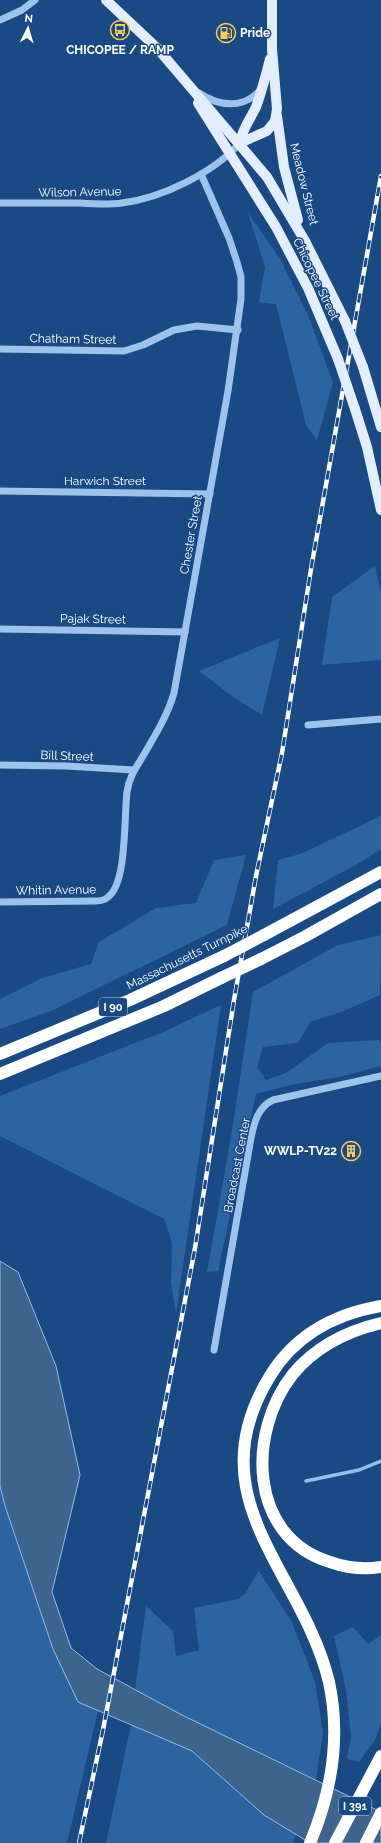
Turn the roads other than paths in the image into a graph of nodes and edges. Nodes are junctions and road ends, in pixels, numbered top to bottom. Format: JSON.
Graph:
{"nodes":[{"id":1,"x":35,"y":0,"type":"edge"},
{"id":2,"x":106,"y":0,"type":"edge"},
{"id":3,"x":272,"y":0,"type":"edge"},
{"id":4,"x":0,"y":20,"type":"edge"},
{"id":5,"x":272,"y":49,"type":"junction"},
{"id":6,"x":184,"y":79,"type":"junction"},
{"id":7,"x":262,"y":88,"type":"junction"},
{"id":8,"x":277,"y":109,"type":"junction"},
{"id":9,"x":240,"y":143,"type":"junction"},
{"id":10,"x":230,"y":155,"type":"junction"},
{"id":11,"x":201,"y":174,"type":"junction"},
{"id":12,"x":0,"y":203,"type":"edge"},
{"id":13,"x":305,"y":240,"type":"junction"},
{"id":14,"x":238,"y":330,"type":"junction"},
{"id":15,"x":0,"y":349,"type":"edge"},
{"id":16,"x":381,"y":426,"type":"edge"},
{"id":17,"x":0,"y":491,"type":"edge"},
{"id":18,"x":210,"y":494,"type":"junction"},
{"id":19,"x":381,"y":510,"type":"edge"},
{"id":20,"x":0,"y":629,"type":"edge"},
{"id":21,"x":185,"y":632,"type":"junction"},
{"id":22,"x":381,"y":719,"type":"edge"},
{"id":23,"x":308,"y":725,"type":"dead end"},
{"id":24,"x":0,"y":765,"type":"edge"},
{"id":25,"x":134,"y":770,"type":"junction"},
{"id":26,"x":381,"y":872,"type":"edge"},
{"id":27,"x":381,"y":894,"type":"edge"},
{"id":28,"x":111,"y":895,"type":"joint"},
{"id":29,"x":0,"y":902,"type":"edge"},
{"id":30,"x":0,"y":1054,"type":"edge"},
{"id":31,"x":0,"y":1074,"type":"edge"},
{"id":32,"x":381,"y":1076,"type":"edge"},
{"id":33,"x":381,"y":1306,"type":"edge"},
{"id":34,"x":381,"y":1323,"type":"edge"},
{"id":35,"x":214,"y":1350,"type":"dead end"},
{"id":36,"x":381,"y":1567,"type":"edge"},
{"id":37,"x":381,"y":1756,"type":"edge"},
{"id":38,"x":381,"y":1813,"type":"edge"},
{"id":39,"x":310,"y":1843,"type":"edge"},
{"id":40,"x":335,"y":1843,"type":"edge"},
{"id":41,"x":366,"y":1843,"type":"edge"}],
"edges":[{"from":1,"to":4,"type":"street"},
{"from":2,"to":6,"type":"main road","name":"Chicopee Street"},
{"from":3,"to":5,"type":"main road","name":"Meadow Street"},
{"from":5,"to":7,"type":"main road","name":"Meadow Street"},
{"from":5,"to":8,"type":"main road","name":"Meadow Street"},
{"from":6,"to":7,"type":"street"},
{"from":6,"to":9,"type":"main road","name":"Chicopee Street"},
{"from":6,"to":10,"type":"main road","name":"Chicopee Street"},
{"from":7,"to":9,"type":"main road","name":"Meadow Street"},
{"from":8,"to":9,"type":"main road","name":"Meadow Street"},
{"from":8,"to":13,"type":"main road","name":"Meadow Street"},
{"from":9,"to":10,"type":"street","name":"Wilson Avenue"},
{"from":9,"to":13,"type":"main road","name":"Chicopee Street"},
{"from":10,"to":11,"type":"street","name":"Wilson Avenue"},
{"from":10,"to":19,"type":"main road","name":"Chicopee Street","bridge":true},
{"from":11,"to":12,"type":"street","name":"Wilson Avenue"},
{"from":11,"to":14,"type":"street","name":"Chester Street"},
{"from":13,"to":16,"type":"main road","name":"Chicopee Street","bridge":true},
{"from":14,"to":15,"type":"street","name":"Chatham Street"},
{"from":14,"to":18,"type":"street","name":"Chester Street"},
{"from":17,"to":18,"type":"street","name":"Harwich Street"},
{"from":18,"to":21,"type":"street","name":"Chester Street"},
{"from":20,"to":21,"type":"street","name":"Pajak Street"},
{"from":21,"to":25,"type":"street","name":"Chester Street"},
{"from":22,"to":23,"type":"street"},
{"from":24,"to":25,"type":"street","name":"Bill Street"},
{"from":25,"to":28,"type":"street","name":"Chester Street"},
{"from":26,"to":30,"type":"highway","name":"Massachusetts Turnpike","number":"I 90","bridge":true},
{"from":27,"to":31,"type":"highway","number":"I 90","bridge":true},
{"from":28,"to":29,"type":"street","name":"Whitin Avenue"},
{"from":32,"to":35,"type":"street","name":"Broadcast Center"},
{"from":33,"to":39,"type":"highway"},
{"from":34,"to":36,"type":"highway"},
{"from":37,"to":40,"type":"highway","number":"I 391"},
{"from":38,"to":41,"type":"highway","number":"I 391"}]}
